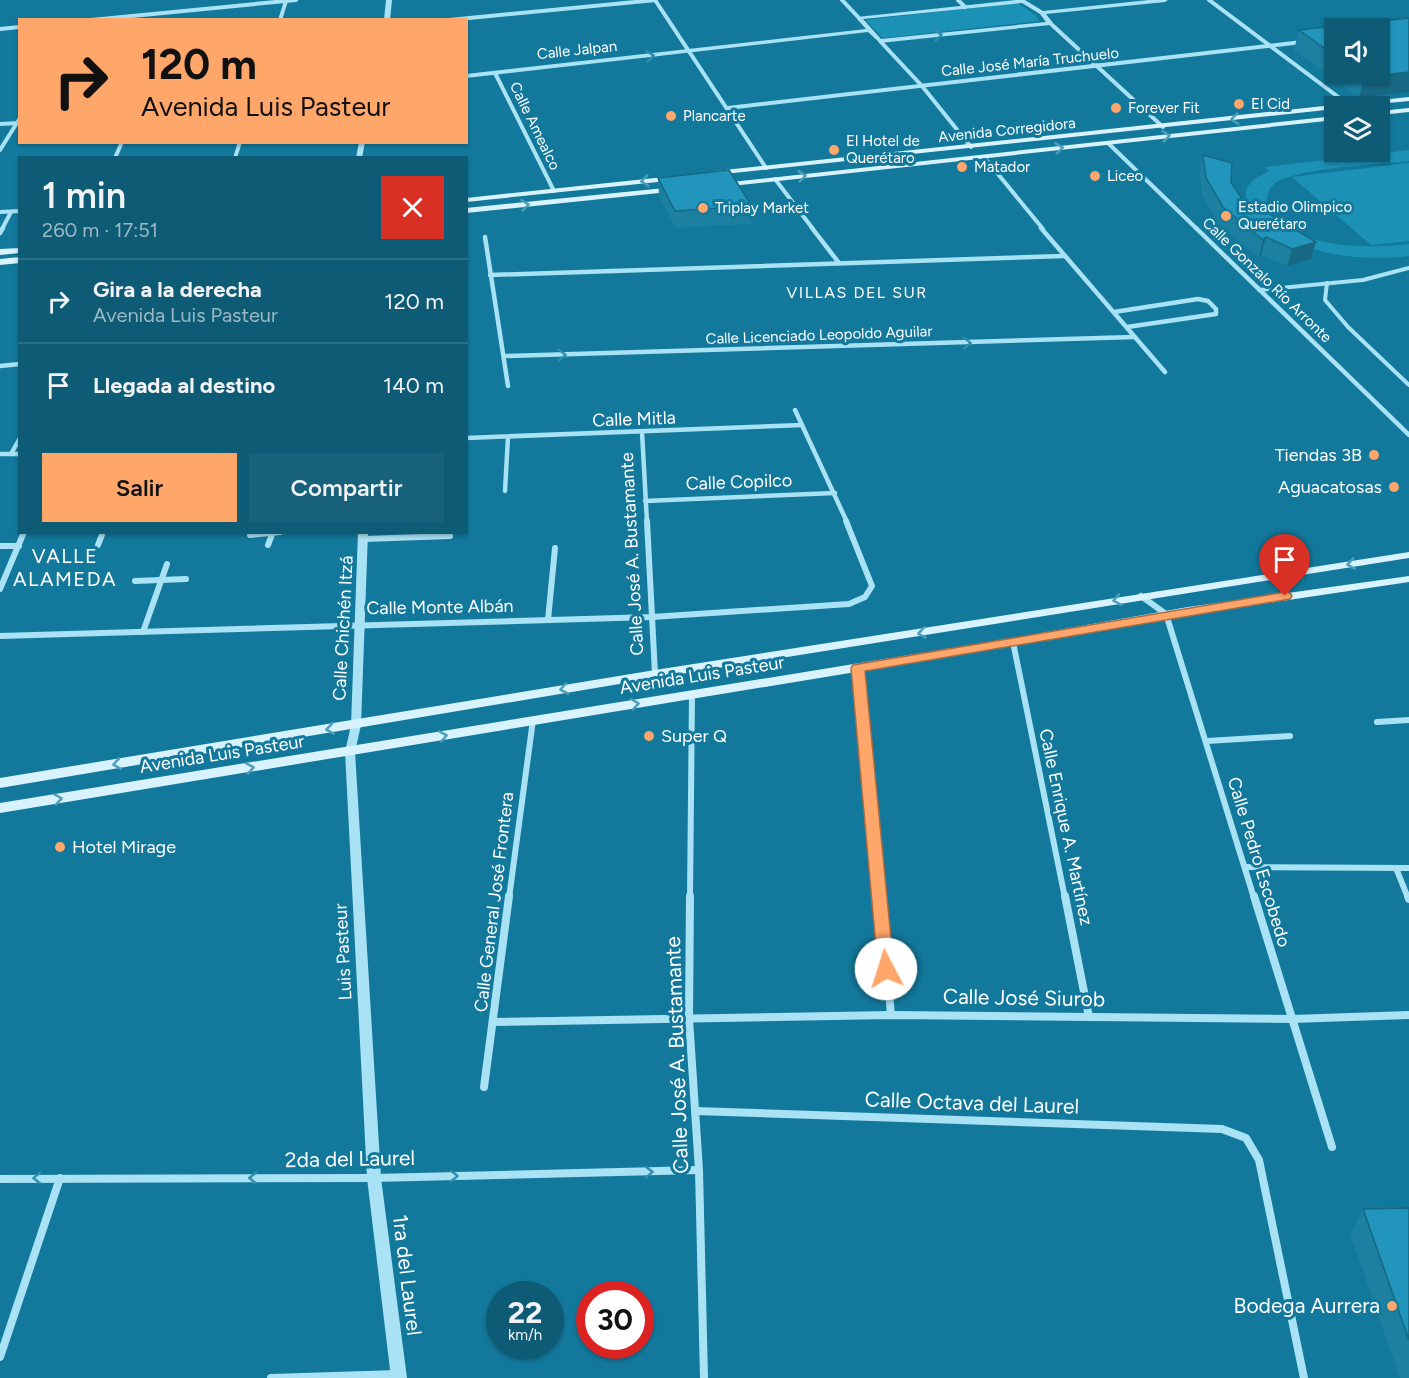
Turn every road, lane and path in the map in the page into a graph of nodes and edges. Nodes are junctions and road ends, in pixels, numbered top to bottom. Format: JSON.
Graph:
{"nodes":[{"id":1,"x":296,"y":0,"type":"edge"},
{"id":2,"x":389,"y":0,"type":"edge"},
{"id":3,"x":656,"y":0,"type":"edge"},
{"id":4,"x":842,"y":0,"type":"edge"},
{"id":5,"x":958,"y":0,"type":"edge"},
{"id":6,"x":1165,"y":0,"type":"edge"},
{"id":7,"x":1209,"y":0,"type":"edge"},
{"id":8,"x":286,"y":1,"type":"edge"},
{"id":9,"x":1022,"y":1,"type":"edge"},
{"id":10,"x":965,"y":7,"type":"junction"},
{"id":11,"x":183,"y":11,"type":"junction"},
{"id":12,"x":1042,"y":13,"type":"junction"},
{"id":13,"x":112,"y":18,"type":"edge"},
{"id":14,"x":180,"y":18,"type":"edge"},
{"id":15,"x":281,"y":18,"type":"edge"},
{"id":16,"x":387,"y":18,"type":"edge"},
{"id":17,"x":468,"y":18,"type":"edge"},
{"id":18,"x":859,"y":18,"type":"junction"},
{"id":19,"x":1050,"y":23,"type":"junction"},
{"id":20,"x":18,"y":27,"type":"edge"},
{"id":21,"x":0,"y":29,"type":"edge"},
{"id":22,"x":870,"y":30,"type":"junction"},
{"id":23,"x":880,"y":41,"type":"junction"},
{"id":24,"x":1313,"y":41,"type":"edge"},
{"id":25,"x":1269,"y":46,"type":"junction"},
{"id":26,"x":690,"y":52,"type":"junction"},
{"id":27,"x":1097,"y":67,"type":"junction"},
{"id":28,"x":495,"y":73,"type":"junction"},
{"id":29,"x":468,"y":76,"type":"edge"},
{"id":30,"x":922,"y":86,"type":"junction"},
{"id":31,"x":1332,"y":96,"type":"edge"},
{"id":32,"x":1409,"y":99,"type":"edge"},
{"id":33,"x":1390,"y":101,"type":"edge"},
{"id":34,"x":728,"y":108,"type":"junction"},
{"id":35,"x":1324,"y":108,"type":"edge"},
{"id":36,"x":1409,"y":110,"type":"edge"},
{"id":37,"x":1390,"y":112,"type":"edge"},
{"id":38,"x":1324,"y":119,"type":"edge"},
{"id":39,"x":18,"y":121,"type":"edge"},
{"id":40,"x":18,"y":123,"type":"edge"},
{"id":41,"x":0,"y":124,"type":"edge"},
{"id":42,"x":1163,"y":127,"type":"junction"},
{"id":43,"x":1107,"y":143,"type":"junction"},
{"id":44,"x":971,"y":147,"type":"junction"},
{"id":45,"x":0,"y":150,"type":"edge"},
{"id":46,"x":984,"y":157,"type":"junction"},
{"id":47,"x":766,"y":168,"type":"junction"},
{"id":48,"x":700,"y":175,"type":"edge"},
{"id":49,"x":688,"y":176,"type":"edge"},
{"id":50,"x":776,"y":179,"type":"junction"},
{"id":51,"x":706,"y":186,"type":"edge"},
{"id":52,"x":683,"y":189,"type":"edge"},
{"id":53,"x":554,"y":191,"type":"junction"},
{"id":54,"x":468,"y":200,"type":"edge"},
{"id":55,"x":18,"y":211,"type":"edge"},
{"id":56,"x":468,"y":211,"type":"edge"},
{"id":57,"x":0,"y":212,"type":"edge"},
{"id":58,"x":11,"y":212,"type":"junction"},
{"id":59,"x":0,"y":233,"type":"edge"},
{"id":60,"x":485,"y":237,"type":"dead end"},
{"id":61,"x":18,"y":250,"type":"edge"},
{"id":62,"x":0,"y":252,"type":"edge"},
{"id":63,"x":1064,"y":255,"type":"junction"},
{"id":64,"x":18,"y":260,"type":"edge"},
{"id":65,"x":0,"y":262,"type":"edge"},
{"id":66,"x":839,"y":263,"type":"junction"},
{"id":67,"x":1409,"y":268,"type":"edge"},
{"id":68,"x":490,"y":274,"type":"junction"},
{"id":69,"x":1327,"y":283,"type":"junction"},
{"id":70,"x":1259,"y":290,"type":"junction"},
{"id":71,"x":1113,"y":312,"type":"junction"},
{"id":72,"x":1127,"y":327,"type":"junction"},
{"id":73,"x":1134,"y":338,"type":"junction"},
{"id":74,"x":504,"y":356,"type":"junction"},
{"id":75,"x":18,"y":364,"type":"edge"},
{"id":76,"x":0,"y":366,"type":"edge"},
{"id":77,"x":1165,"y":372,"type":"dead end"},
{"id":78,"x":1409,"y":385,"type":"edge"},
{"id":79,"x":508,"y":386,"type":"dead end"},
{"id":80,"x":795,"y":410,"type":"dead end"},
{"id":81,"x":802,"y":425,"type":"junction"},
{"id":82,"x":642,"y":432,"type":"junction"},
{"id":83,"x":1409,"y":435,"type":"edge"},
{"id":84,"x":508,"y":437,"type":"junction"},
{"id":85,"x":468,"y":438,"type":"edge"},
{"id":86,"x":18,"y":442,"type":"edge"},
{"id":87,"x":0,"y":454,"type":"edge"},
{"id":88,"x":11,"y":454,"type":"junction"},
{"id":89,"x":18,"y":454,"type":"edge"},
{"id":90,"x":506,"y":491,"type":"dead end"},
{"id":91,"x":835,"y":493,"type":"junction"},
{"id":92,"x":645,"y":501,"type":"junction"},
{"id":93,"x":23,"y":534,"type":"edge"},
{"id":94,"x":102,"y":534,"type":"edge"},
{"id":95,"x":262,"y":534,"type":"edge"},
{"id":96,"x":273,"y":534,"type":"edge"},
{"id":97,"x":250,"y":535,"type":"dead end"},
{"id":98,"x":363,"y":536,"type":"edge"},
{"id":99,"x":450,"y":536,"type":"dead end"},
{"id":100,"x":98,"y":545,"type":"dead end"},
{"id":101,"x":268,"y":545,"type":"dead end"},
{"id":102,"x":0,"y":546,"type":"edge"},
{"id":103,"x":19,"y":546,"type":"junction"},
{"id":104,"x":555,"y":548,"type":"dead end"},
{"id":105,"x":1409,"y":555,"type":"edge"},
{"id":106,"x":167,"y":564,"type":"dead end"},
{"id":107,"x":1273,"y":576,"type":"junction"},
{"id":108,"x":186,"y":579,"type":"dead end"},
{"id":109,"x":1409,"y":579,"type":"edge"},
{"id":110,"x":160,"y":580,"type":"junction"},
{"id":111,"x":135,"y":581,"type":"dead end"},
{"id":112,"x":0,"y":589,"type":"edge"},
{"id":113,"x":1142,"y":596,"type":"junction"},
{"id":114,"x":1285,"y":596,"type":"junction"},
{"id":115,"x":1166,"y":614,"type":"junction"},
{"id":116,"x":652,"y":617,"type":"junction"},
{"id":117,"x":548,"y":620,"type":"junction"},
{"id":118,"x":360,"y":624,"type":"junction"},
{"id":119,"x":143,"y":633,"type":"junction"},
{"id":120,"x":0,"y":636,"type":"edge"},
{"id":121,"x":1013,"y":642,"type":"junction"},
{"id":122,"x":858,"y":668,"type":"junction"},
{"id":123,"x":655,"y":674,"type":"junction"},
{"id":124,"x":692,"y":695,"type":"junction"},
{"id":125,"x":533,"y":720,"type":"junction"},
{"id":126,"x":1409,"y":720,"type":"edge"},
{"id":127,"x":1377,"y":722,"type":"dead end"},
{"id":128,"x":356,"y":725,"type":"junction"},
{"id":129,"x":1290,"y":736,"type":"dead end"},
{"id":130,"x":1207,"y":741,"type":"junction"},
{"id":131,"x":350,"y":752,"type":"junction"},
{"id":132,"x":0,"y":783,"type":"edge"},
{"id":133,"x":0,"y":808,"type":"edge"},
{"id":134,"x":1245,"y":867,"type":"junction"},
{"id":135,"x":1396,"y":868,"type":"junction"},
{"id":136,"x":1409,"y":868,"type":"edge"},
{"id":137,"x":1409,"y":899,"type":"edge"},
{"id":138,"x":891,"y":1015,"type":"junction"},
{"id":139,"x":1409,"y":1015,"type":"edge"},
{"id":140,"x":1089,"y":1017,"type":"junction"},
{"id":141,"x":689,"y":1019,"type":"junction"},
{"id":142,"x":1292,"y":1019,"type":"junction"},
{"id":143,"x":494,"y":1022,"type":"junction"},
{"id":144,"x":484,"y":1087,"type":"dead end"},
{"id":145,"x":695,"y":1111,"type":"junction"},
{"id":146,"x":1332,"y":1147,"type":"dead end"},
{"id":147,"x":699,"y":1170,"type":"junction"},
{"id":148,"x":60,"y":1178,"type":"junction"},
{"id":149,"x":374,"y":1178,"type":"junction"},
{"id":150,"x":0,"y":1179,"type":"edge"},
{"id":151,"x":0,"y":1357,"type":"edge"},
{"id":152,"x":398,"y":1376,"type":"edge"},
{"id":153,"x":271,"y":1378,"type":"edge"},
{"id":154,"x":704,"y":1378,"type":"edge"},
{"id":155,"x":1304,"y":1378,"type":"edge"}],
"edges":[{"from":1,"to":8,"type":"street"},
{"from":2,"to":16,"type":"street"},
{"from":3,"to":17,"type":"street"},
{"from":3,"to":26,"type":"street"},
{"from":4,"to":18,"type":"street"},
{"from":5,"to":10,"type":"street"},
{"from":6,"to":12,"type":"street"},
{"from":7,"to":25,"type":"street"},
{"from":8,"to":11,"type":"street"},
{"from":8,"to":15,"type":"street"},
{"from":9,"to":10,"type":"street"},
{"from":9,"to":12,"type":"street"},
{"from":10,"to":18,"type":"street"},
{"from":11,"to":13,"type":"street"},
{"from":11,"to":14,"type":"street"},
{"from":12,"to":19,"type":"street"},
{"from":18,"to":22,"type":"street"},
{"from":23,"to":19,"type":"street","one_way":true},
{"from":19,"to":27,"type":"street"},
{"from":20,"to":21,"type":"street"},
{"from":22,"to":23,"type":"street"},
{"from":22,"to":26,"type":"street","name":"Calle Jalpan"},
{"from":23,"to":30,"type":"street"},
{"from":24,"to":25,"type":"street","name":"Calle José María Truchuelo"},
{"from":25,"to":27,"type":"street","name":"Calle José María Truchuelo"},
{"from":25,"to":31,"type":"street"},
{"from":28,"to":26,"type":"street","name":"Calle Jalpan","one_way":true},
{"from":26,"to":34,"type":"street"},
{"from":27,"to":30,"type":"street","name":"Calle José María Truchuelo"},
{"from":27,"to":42,"type":"street"},
{"from":28,"to":29,"type":"street","name":"Calle Jalpan"},
{"from":28,"to":53,"type":"street","name":"Calle Amealco"},
{"from":30,"to":34,"type":"street","name":"Calle José María Truchuelo"},
{"from":30,"to":44,"type":"street"},
{"from":32,"to":33,"type":"main road"},
{"from":34,"to":47,"type":"street"},
{"from":35,"to":42,"type":"main road","name":"Avenida Corregidora","one_way":true},
{"from":36,"to":37,"type":"main road"},
{"from":43,"to":38,"type":"main road","name":"Avenida Corregidora","one_way":true},
{"from":39,"to":41,"type":"street"},
{"from":40,"to":45,"type":"street"},
{"from":42,"to":44,"type":"main road","name":"Avenida Corregidora"},
{"from":46,"to":43,"type":"main road","name":"Avenida Corregidora","one_way":true},
{"from":43,"to":70,"type":"street","name":"Calle Gonzalo Río Arronte"},
{"from":44,"to":47,"type":"main road","name":"Avenida Corregidora"},
{"from":50,"to":46,"type":"main road","name":"Avenida Corregidora","one_way":true},
{"from":46,"to":63,"type":"street"},
{"from":47,"to":48,"type":"main road","name":"Avenida Corregidora"},
{"from":49,"to":53,"type":"main road","one_way":true},
{"from":50,"to":51,"type":"main road","name":"Avenida Corregidora"},
{"from":50,"to":66,"type":"street"},
{"from":56,"to":52,"type":"main road","one_way":true},
{"from":53,"to":54,"type":"main road"},
{"from":55,"to":58,"type":"street"},
{"from":57,"to":58,"type":"street"},
{"from":58,"to":59,"type":"street"},
{"from":60,"to":68,"type":"street"},
{"from":61,"to":62,"type":"main road"},
{"from":63,"to":66,"type":"street"},
{"from":63,"to":71,"type":"street"},
{"from":64,"to":65,"type":"main road"},
{"from":66,"to":68,"type":"street"},
{"from":67,"to":69,"type":"street"},
{"from":68,"to":74,"type":"street"},
{"from":69,"to":70,"type":"street"},
{"from":69,"to":78,"type":"street"},
{"from":70,"to":83,"type":"street","name":"Calle Gonzalo Río Arronte"},
{"from":71,"to":72,"type":"street"},
{"from":71,"to":72,"type":"street"},
{"from":72,"to":73,"type":"street"},
{"from":74,"to":73,"type":"street","name":"Calle Licenciado Leopoldo Aguilar","one_way":true},
{"from":73,"to":77,"type":"street"},
{"from":74,"to":79,"type":"street"},
{"from":75,"to":76,"type":"street"},
{"from":80,"to":81,"type":"street"},
{"from":81,"to":82,"type":"street","name":"Calle Mitla"},
{"from":81,"to":91,"type":"street"},
{"from":82,"to":84,"type":"street","name":"Calle Mitla"},
{"from":82,"to":92,"type":"street","name":"Calle José A. Bustamante"},
{"from":84,"to":85,"type":"street","name":"Calle Mitla"},
{"from":84,"to":90,"type":"street"},
{"from":86,"to":88,"type":"street"},
{"from":87,"to":88,"type":"street"},
{"from":88,"to":89,"type":"street"},
{"from":91,"to":92,"type":"street","name":"Calle Copilco"},
{"from":91,"to":116,"type":"street","name":"Calle Monte Albán"},
{"from":92,"to":116,"type":"street","name":"Calle José A. Bustamante"},
{"from":93,"to":103,"type":"street"},
{"from":94,"to":100,"type":"street"},
{"from":95,"to":97,"type":"street"},
{"from":96,"to":101,"type":"street"},
{"from":98,"to":99,"type":"street"},
{"from":98,"to":118,"type":"street","name":"Calle Chichén Itzá"},
{"from":102,"to":103,"type":"street"},
{"from":103,"to":112,"type":"street"},
{"from":104,"to":117,"type":"street"},
{"from":105,"to":107,"type":"main road","name":"Avenida Luis Pasteur","one_way":true},
{"from":106,"to":110,"type":"street"},
{"from":107,"to":113,"type":"main road","name":"Avenida Luis Pasteur"},
{"from":107,"to":114,"type":"main road"},
{"from":108,"to":110,"type":"street"},
{"from":109,"to":114,"type":"main road","name":"Avenida Luis Pasteur"},
{"from":110,"to":111,"type":"street"},
{"from":110,"to":119,"type":"street"},
{"from":113,"to":115,"type":"street"},
{"from":113,"to":123,"type":"main road","name":"Avenida Luis Pasteur","one_way":true},
{"from":114,"to":115,"type":"main road","name":"Avenida Luis Pasteur"},
{"from":115,"to":121,"type":"main road","name":"Avenida Luis Pasteur"},
{"from":115,"to":130,"type":"street","name":"Calle Pedro Escobedo"},
{"from":116,"to":117,"type":"street","name":"Calle Monte Albán"},
{"from":116,"to":123,"type":"street","name":"Calle José A. Bustamante"},
{"from":117,"to":118,"type":"street","name":"Calle Monte Albán"},
{"from":118,"to":119,"type":"street","name":"Calle Monte Albán"},
{"from":118,"to":128,"type":"street","name":"Calle Chichén Itzá"},
{"from":119,"to":120,"type":"street","name":"Calle Monte Albán"},
{"from":121,"to":122,"type":"main road","name":"Avenida Luis Pasteur"},
{"from":121,"to":140,"type":"street","name":"Calle Enrique A. Martínez"},
{"from":122,"to":124,"type":"main road","name":"Avenida Luis Pasteur"},
{"from":122,"to":138,"type":"street"},
{"from":123,"to":128,"type":"main road","name":"Avenida Luis Pasteur","one_way":true},
{"from":125,"to":124,"type":"main road","name":"Avenida Luis Pasteur","one_way":true},
{"from":124,"to":141,"type":"street","name":"Calle José A. Bustamante"},
{"from":131,"to":125,"type":"main road","name":"Avenida Luis Pasteur","one_way":true},
{"from":125,"to":143,"type":"street","name":"Calle General José Frontera"},
{"from":126,"to":127,"type":"street"},
{"from":128,"to":131,"type":"street","name":"Luis Pasteur"},
{"from":128,"to":132,"type":"main road","name":"Avenida Luis Pasteur","one_way":true},
{"from":129,"to":130,"type":"street"},
{"from":130,"to":134,"type":"street","name":"Calle Pedro Escobedo"},
{"from":133,"to":131,"type":"main road","name":"Avenida Luis Pasteur","one_way":true},
{"from":131,"to":149,"type":"street","name":"Luis Pasteur"},
{"from":134,"to":135,"type":"street"},
{"from":134,"to":142,"type":"street","name":"Calle Pedro Escobedo"},
{"from":135,"to":136,"type":"street"},
{"from":135,"to":137,"type":"street"},
{"from":138,"to":140,"type":"street","name":"Calle José Siurob"},
{"from":138,"to":141,"type":"street","name":"Calle José Siurob"},
{"from":139,"to":142,"type":"street","name":"Calle José Siurob"},
{"from":140,"to":142,"type":"street","name":"Calle José Siurob"},
{"from":141,"to":143,"type":"street","name":"Calle José Siurob"},
{"from":141,"to":145,"type":"street","name":"Calle José A. Bustamante"},
{"from":142,"to":146,"type":"street","name":"Calle Pedro Escobedo"},
{"from":143,"to":144,"type":"street","name":"Calle General José Frontera"},
{"from":145,"to":147,"type":"street","name":"Calle José A. Bustamante"},
{"from":145,"to":155,"type":"street","name":"Calle Octava del Laurel"},
{"from":149,"to":147,"type":"street","name":"2da del Laurel","one_way":true},
{"from":147,"to":154,"type":"street","name":"Calle José A. Bustamante"},
{"from":149,"to":148,"type":"street","name":"2da del Laurel","one_way":true},
{"from":148,"to":150,"type":"street","name":"2da del Laurel","one_way":true},
{"from":148,"to":151,"type":"street"},
{"from":149,"to":152,"type":"street","name":"1ra del Laurel"},
{"from":152,"to":153,"type":"street"}]}
